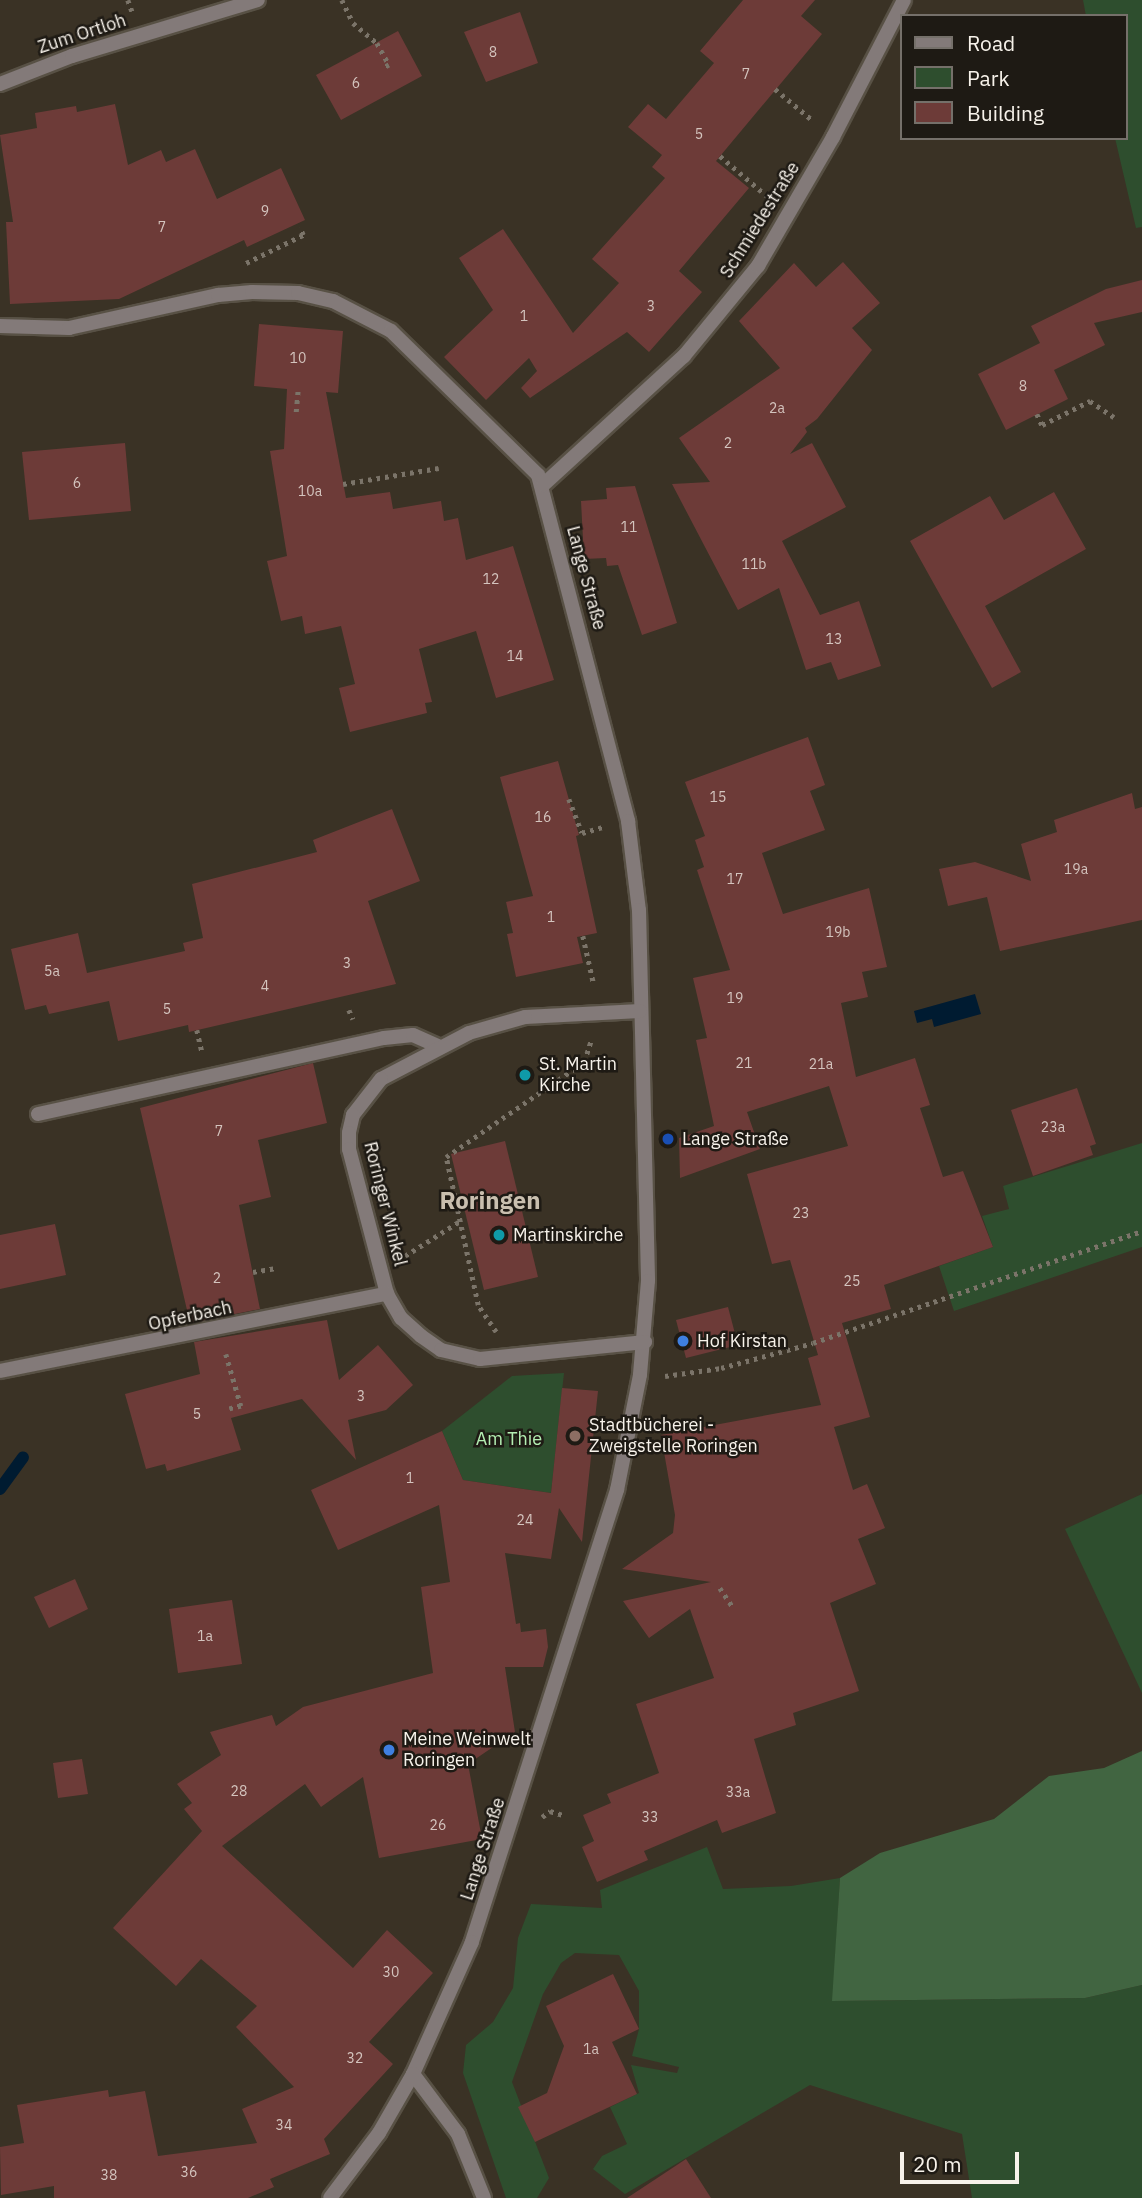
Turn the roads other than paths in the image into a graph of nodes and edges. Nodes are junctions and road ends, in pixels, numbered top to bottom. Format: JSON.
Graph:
{"nodes":[{"id":1,"x":258,"y":0,"type":"edge"},
{"id":2,"x":904,"y":0,"type":"edge"},
{"id":3,"x":0,"y":84,"type":"edge"},
{"id":4,"x":0,"y":326,"type":"edge"},
{"id":5,"x":543,"y":485,"type":"junction"},
{"id":6,"x":640,"y":1011,"type":"junction"},
{"id":7,"x":438,"y":1046,"type":"junction"},
{"id":8,"x":38,"y":1114,"type":"dead end"},
{"id":9,"x":387,"y":1294,"type":"junction"},
{"id":10,"x":645,"y":1342,"type":"junction"},
{"id":11,"x":0,"y":1371,"type":"edge"},
{"id":12,"x":413,"y":2074,"type":"junction"},
{"id":13,"x":330,"y":2198,"type":"edge"},
{"id":14,"x":484,"y":2198,"type":"edge"}],
"edges":[{"from":1,"to":3,"type":"street","name":"Zum Ortloh"},
{"from":2,"to":5,"type":"street","name":"Schmiedestraße"},
{"from":4,"to":5,"type":"street","name":"Lange Straße"},
{"from":5,"to":6,"type":"street","name":"Lange Straße"},
{"from":6,"to":7,"type":"street","name":"Roringer Winkel"},
{"from":6,"to":10,"type":"street","name":"Lange Straße"},
{"from":7,"to":8,"type":"street"},
{"from":7,"to":9,"type":"street","name":"Roringer Winkel"},
{"from":9,"to":10,"type":"street","name":"Roringer Winkel"},
{"from":9,"to":11,"type":"street","name":"Opferbach"},
{"from":10,"to":12,"type":"street","name":"Lange Straße"},
{"from":12,"to":13,"type":"street","name":"Lange Straße"},
{"from":12,"to":14,"type":"street"}]}
